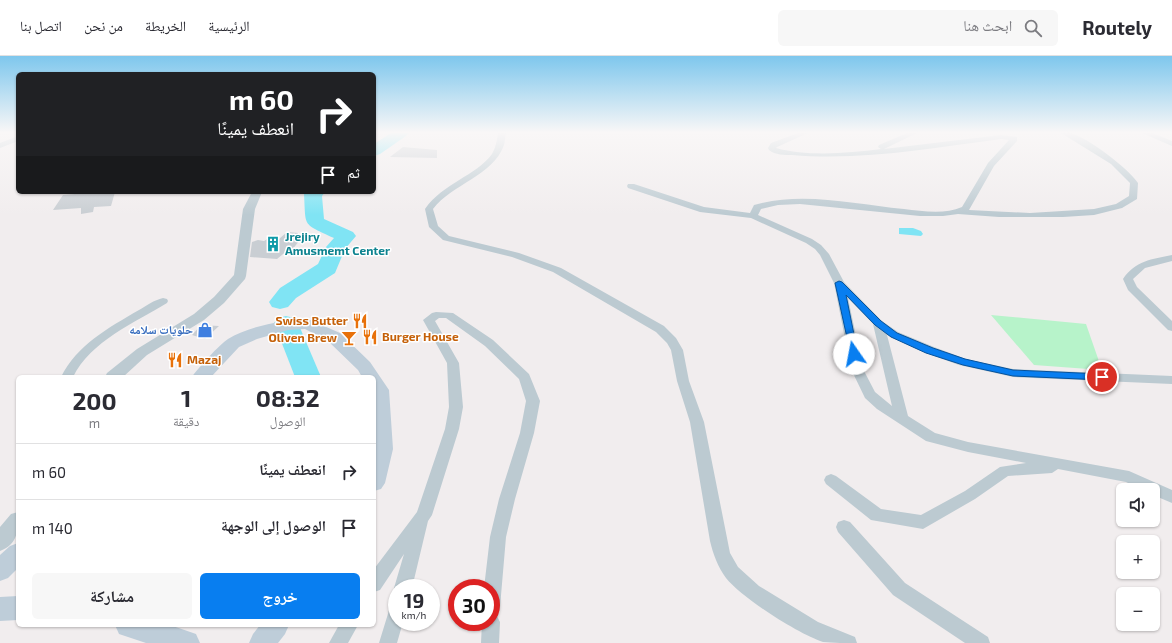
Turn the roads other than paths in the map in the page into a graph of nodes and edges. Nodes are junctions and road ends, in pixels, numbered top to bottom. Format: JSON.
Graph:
{"nodes":[{"id":1,"x":489,"y":160,"type":"edge"},
{"id":2,"x":995,"y":160,"type":"edge"},
{"id":3,"x":1109,"y":160,"type":"edge"},
{"id":4,"x":631,"y":186,"type":"dead end"},
{"id":5,"x":256,"y":194,"type":"edge"},
{"id":6,"x":960,"y":212,"type":"junction"},
{"id":7,"x":753,"y":216,"type":"junction"},
{"id":8,"x":1172,"y":258,"type":"edge"},
{"id":9,"x":839,"y":283,"type":"junction"},
{"id":10,"x":163,"y":301,"type":"dead end"},
{"id":11,"x":878,"y":323,"type":"junction"},
{"id":12,"x":1172,"y":327,"type":"edge"},
{"id":13,"x":68,"y":375,"type":"edge"},
{"id":14,"x":115,"y":375,"type":"edge"},
{"id":15,"x":203,"y":375,"type":"edge"},
{"id":16,"x":370,"y":375,"type":"edge"},
{"id":17,"x":1172,"y":380,"type":"edge"},
{"id":18,"x":376,"y":385,"type":"edge"},
{"id":19,"x":902,"y":419,"type":"junction"},
{"id":20,"x":1069,"y":465,"type":"junction"},
{"id":21,"x":376,"y":475,"type":"edge"},
{"id":22,"x":831,"y":480,"type":"dead end"},
{"id":23,"x":1172,"y":497,"type":"edge"},
{"id":24,"x":424,"y":514,"type":"junction"},
{"id":25,"x":16,"y":522,"type":"edge"},
{"id":26,"x":844,"y":527,"type":"dead end"},
{"id":27,"x":0,"y":542,"type":"edge"},
{"id":28,"x":16,"y":555,"type":"edge"},
{"id":29,"x":0,"y":570,"type":"edge"},
{"id":30,"x":406,"y":579,"type":"edge"},
{"id":31,"x":494,"y":579,"type":"edge"},
{"id":32,"x":376,"y":581,"type":"edge"},
{"id":33,"x":16,"y":608,"type":"edge"},
{"id":34,"x":0,"y":609,"type":"edge"},
{"id":35,"x":135,"y":627,"type":"edge"},
{"id":36,"x":274,"y":627,"type":"edge"},
{"id":37,"x":348,"y":627,"type":"edge"},
{"id":38,"x":391,"y":631,"type":"edge"},
{"id":39,"x":491,"y":631,"type":"edge"},
{"id":40,"x":187,"y":643,"type":"edge"},
{"id":41,"x":262,"y":643,"type":"edge"},
{"id":42,"x":338,"y":643,"type":"edge"},
{"id":43,"x":388,"y":643,"type":"edge"},
{"id":44,"x":490,"y":643,"type":"edge"},
{"id":45,"x":848,"y":643,"type":"edge"},
{"id":46,"x":981,"y":643,"type":"edge"}],
"edges":[{"from":1,"to":45,"type":"street"},
{"from":2,"to":6,"type":"street"},
{"from":3,"to":6,"type":"street"},
{"from":4,"to":7,"type":"street"},
{"from":5,"to":14,"type":"street"},
{"from":6,"to":7,"type":"street"},
{"from":7,"to":9,"type":"street"},
{"from":8,"to":12,"type":"street"},
{"from":9,"to":11,"type":"street"},
{"from":9,"to":19,"type":"street"},
{"from":10,"to":13,"type":"street"},
{"from":11,"to":17,"type":"street"},
{"from":11,"to":19,"type":"street"},
{"from":15,"to":16,"type":"main road"},
{"from":18,"to":21,"type":"main road"},
{"from":19,"to":20,"type":"street"},
{"from":20,"to":22,"type":"street"},
{"from":20,"to":23,"type":"street"},
{"from":24,"to":30,"type":"street"},
{"from":24,"to":31,"type":"street"},
{"from":24,"to":32,"type":"street"},
{"from":25,"to":27,"type":"street"},
{"from":26,"to":46,"type":"street"},
{"from":28,"to":29,"type":"main road"},
{"from":33,"to":34,"type":"main road"},
{"from":35,"to":40,"type":"main road"},
{"from":36,"to":41,"type":"main road"},
{"from":37,"to":42,"type":"street"},
{"from":38,"to":43,"type":"street"},
{"from":39,"to":44,"type":"street"}]}
